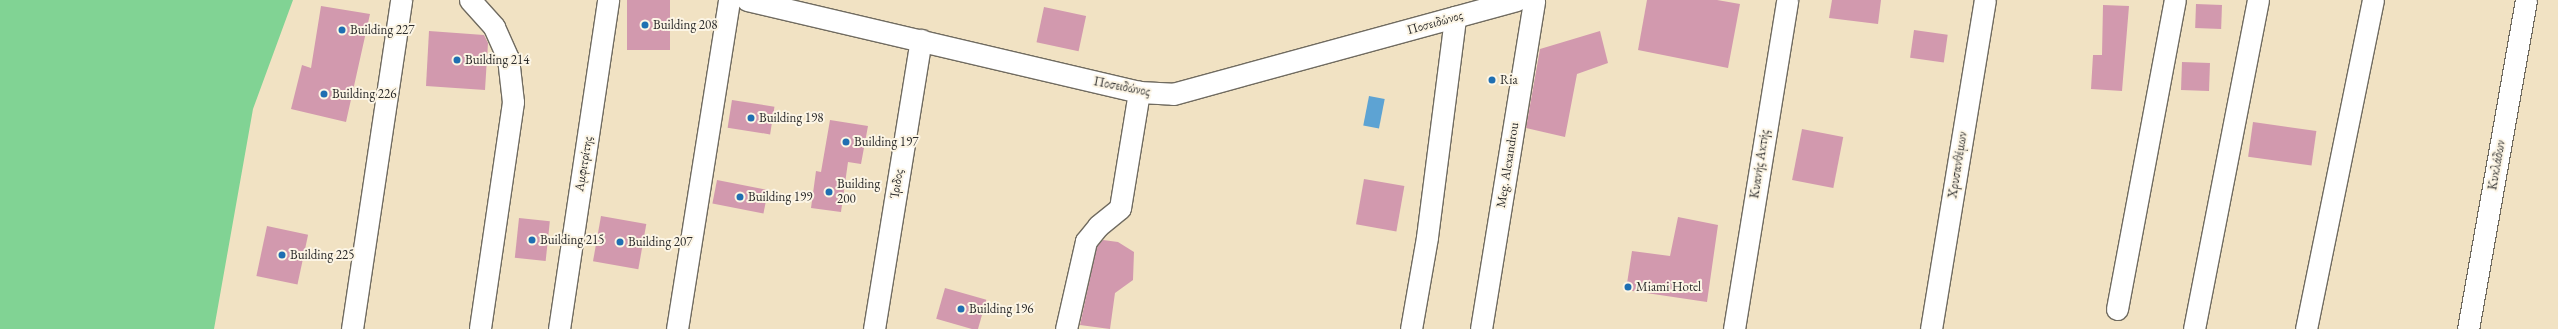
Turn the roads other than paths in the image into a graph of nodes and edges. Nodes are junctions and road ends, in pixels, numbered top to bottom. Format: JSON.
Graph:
{"nodes":[{"id":1,"x":401,"y":0,"type":"edge"},
{"id":2,"x":470,"y":0,"type":"edge"},
{"id":3,"x":608,"y":0,"type":"edge"},
{"id":4,"x":729,"y":0,"type":"edge"},
{"id":5,"x":747,"y":0,"type":"edge"},
{"id":6,"x":1516,"y":0,"type":"edge"},
{"id":7,"x":1534,"y":0,"type":"edge"},
{"id":8,"x":1787,"y":0,"type":"edge"},
{"id":9,"x":1985,"y":0,"type":"edge"},
{"id":10,"x":2175,"y":0,"type":"edge"},
{"id":11,"x":2258,"y":0,"type":"edge"},
{"id":12,"x":2373,"y":0,"type":"edge"},
{"id":13,"x":2526,"y":0,"type":"edge"},
{"id":14,"x":1455,"y":17,"type":"junction"},
{"id":15,"x":921,"y":40,"type":"junction"},
{"id":16,"x":1139,"y":92,"type":"junction"},
{"id":17,"x":2117,"y":309,"type":"dead end"},
{"id":18,"x":352,"y":329,"type":"edge"},
{"id":19,"x":480,"y":329,"type":"edge"},
{"id":20,"x":559,"y":329,"type":"edge"},
{"id":21,"x":678,"y":329,"type":"edge"},
{"id":22,"x":874,"y":329,"type":"edge"},
{"id":23,"x":1066,"y":329,"type":"edge"},
{"id":24,"x":1410,"y":329,"type":"edge"},
{"id":25,"x":1481,"y":329,"type":"edge"},
{"id":26,"x":1734,"y":329,"type":"edge"},
{"id":27,"x":1931,"y":329,"type":"edge"},
{"id":28,"x":2194,"y":329,"type":"edge"},
{"id":29,"x":2306,"y":329,"type":"edge"},
{"id":30,"x":2468,"y":329,"type":"edge"}],
"edges":[{"from":1,"to":18,"type":"street"},
{"from":2,"to":19,"type":"street"},
{"from":3,"to":20,"type":"street","name":"Αμφιτρίτης"},
{"from":4,"to":21,"type":"street"},
{"from":5,"to":15,"type":"street","name":"Ποσειδώνος"},
{"from":6,"to":14,"type":"street","name":"Ποσειδώνος"},
{"from":7,"to":25,"type":"street","name":"Meg. Alexandrou"},
{"from":8,"to":26,"type":"street","name":"Κυανής Ακτής"},
{"from":9,"to":27,"type":"street","name":"Χρυσανθέμων"},
{"from":10,"to":17,"type":"street"},
{"from":11,"to":28,"type":"street"},
{"from":12,"to":29,"type":"street"},
{"from":13,"to":30,"type":"street","name":"Κυκλάδων"},
{"from":14,"to":16,"type":"street","name":"Ποσειδώνος"},
{"from":14,"to":24,"type":"street"},
{"from":15,"to":16,"type":"street","name":"Ποσειδώνος"},
{"from":15,"to":22,"type":"street","name":"Ίριδος"},
{"from":16,"to":23,"type":"street"}]}
